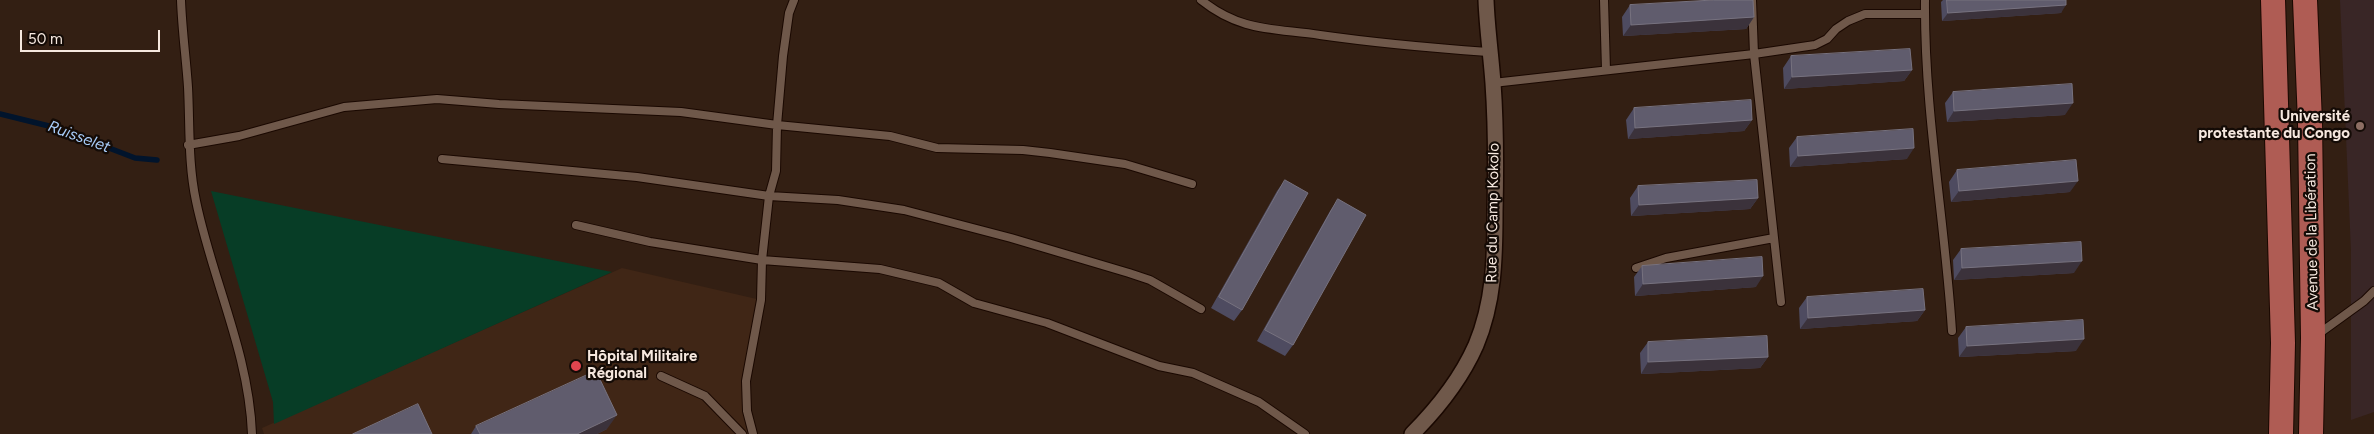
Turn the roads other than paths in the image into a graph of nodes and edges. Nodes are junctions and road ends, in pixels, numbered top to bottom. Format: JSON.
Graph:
{"nodes":[{"id":1,"x":181,"y":0,"type":"edge"},
{"id":2,"x":794,"y":0,"type":"edge"},
{"id":3,"x":1201,"y":0,"type":"edge"},
{"id":4,"x":1486,"y":0,"type":"edge"},
{"id":5,"x":1604,"y":0,"type":"edge"},
{"id":6,"x":1752,"y":0,"type":"edge"},
{"id":7,"x":1925,"y":0,"type":"edge"},
{"id":8,"x":2273,"y":0,"type":"edge"},
{"id":9,"x":2305,"y":0,"type":"edge"},
{"id":10,"x":1925,"y":14,"type":"junction"},
{"id":11,"x":1488,"y":52,"type":"junction"},
{"id":12,"x":1754,"y":54,"type":"junction"},
{"id":13,"x":1606,"y":70,"type":"junction"},
{"id":14,"x":1493,"y":82,"type":"junction"},
{"id":15,"x":777,"y":125,"type":"junction"},
{"id":16,"x":188,"y":144,"type":"junction"},
{"id":17,"x":442,"y":159,"type":"dead end"},
{"id":18,"x":1192,"y":184,"type":"dead end"},
{"id":19,"x":769,"y":196,"type":"junction"},
{"id":20,"x":576,"y":225,"type":"dead end"},
{"id":21,"x":1774,"y":238,"type":"junction"},
{"id":22,"x":762,"y":260,"type":"junction"},
{"id":23,"x":1636,"y":268,"type":"dead end"},
{"id":24,"x":2374,"y":291,"type":"edge"},
{"id":25,"x":1781,"y":302,"type":"dead end"},
{"id":26,"x":1201,"y":308,"type":"dead end"},
{"id":27,"x":1952,"y":331,"type":"dead end"},
{"id":28,"x":2314,"y":338,"type":"junction"},
{"id":29,"x":661,"y":376,"type":"dead end"},
{"id":30,"x":252,"y":434,"type":"edge"},
{"id":31,"x":742,"y":434,"type":"edge"},
{"id":32,"x":753,"y":434,"type":"edge"},
{"id":33,"x":1305,"y":434,"type":"edge"},
{"id":34,"x":1412,"y":434,"type":"edge"},
{"id":35,"x":2281,"y":434,"type":"edge"},
{"id":36,"x":2311,"y":434,"type":"edge"}],
"edges":[{"from":1,"to":16,"type":"lane"},
{"from":2,"to":15,"type":"lane"},
{"from":3,"to":11,"type":"lane"},
{"from":4,"to":11,"type":"street","name":"Rue du Camp Kokolo"},
{"from":5,"to":13,"type":"lane"},
{"from":6,"to":12,"type":"lane"},
{"from":7,"to":10,"type":"lane"},
{"from":8,"to":35,"type":"main road","name":"Avenue de la Libération"},
{"from":9,"to":28,"type":"main road","name":"Avenue de la Libération"},
{"from":10,"to":12,"type":"lane"},
{"from":10,"to":27,"type":"lane"},
{"from":11,"to":14,"type":"street","name":"Rue du Camp Kokolo"},
{"from":12,"to":13,"type":"lane"},
{"from":12,"to":21,"type":"lane"},
{"from":13,"to":14,"type":"lane"},
{"from":14,"to":34,"type":"street","name":"Rue du Camp Kokolo"},
{"from":15,"to":16,"type":"lane"},
{"from":15,"to":18,"type":"lane"},
{"from":15,"to":19,"type":"lane"},
{"from":16,"to":30,"type":"lane"},
{"from":17,"to":19,"type":"lane"},
{"from":19,"to":22,"type":"lane"},
{"from":19,"to":26,"type":"lane"},
{"from":20,"to":22,"type":"lane"},
{"from":21,"to":23,"type":"lane"},
{"from":21,"to":25,"type":"lane"},
{"from":22,"to":32,"type":"lane"},
{"from":22,"to":33,"type":"lane"},
{"from":24,"to":28,"type":"lane"},
{"from":28,"to":36,"type":"main road","name":"Avenue de la Libération"},
{"from":29,"to":31,"type":"lane"}]}
